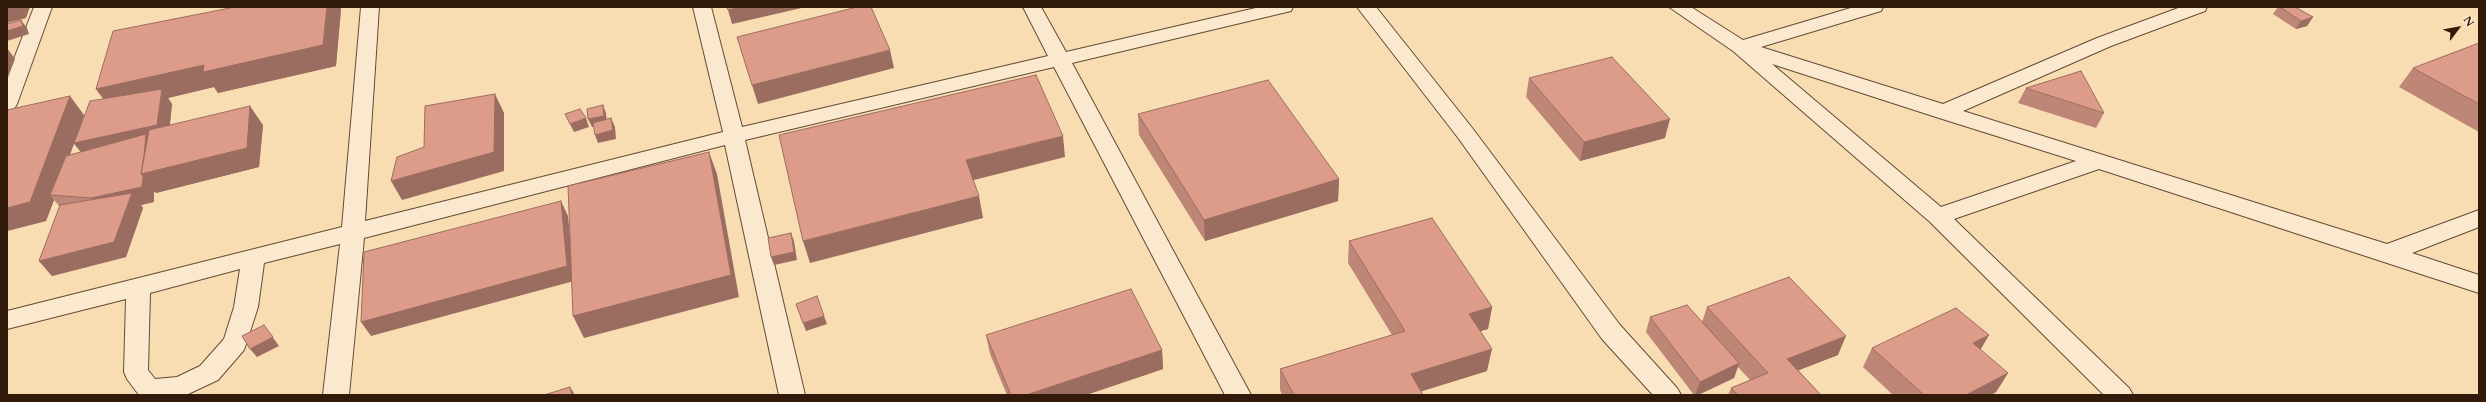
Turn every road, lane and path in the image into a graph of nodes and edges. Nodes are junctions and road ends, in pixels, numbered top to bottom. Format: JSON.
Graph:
{"nodes":[{"id":1,"x":43,"y":7,"type":"edge"},
{"id":2,"x":370,"y":7,"type":"edge"},
{"id":3,"x":702,"y":7,"type":"edge"},
{"id":4,"x":1032,"y":7,"type":"edge"},
{"id":5,"x":1284,"y":7,"type":"edge"},
{"id":6,"x":1366,"y":7,"type":"edge"},
{"id":7,"x":1678,"y":7,"type":"edge"},
{"id":8,"x":1874,"y":7,"type":"edge"},
{"id":9,"x":2198,"y":7,"type":"edge"},
{"id":10,"x":1740,"y":47,"type":"junction"},
{"id":11,"x":1059,"y":60,"type":"junction"},
{"id":12,"x":7,"y":104,"type":"edge"},
{"id":13,"x":1943,"y":112,"type":"junction"},
{"id":14,"x":734,"y":136,"type":"junction"},
{"id":15,"x":2099,"y":161,"type":"junction"},
{"id":16,"x":1938,"y":216,"type":"junction"},
{"id":17,"x":2479,"y":218,"type":"edge"},
{"id":18,"x":353,"y":231,"type":"junction"},
{"id":19,"x":2388,"y":253,"type":"junction"},
{"id":20,"x":254,"y":256,"type":"junction"},
{"id":21,"x":2479,"y":284,"type":"edge"},
{"id":22,"x":138,"y":286,"type":"junction"},
{"id":23,"x":7,"y":320,"type":"edge"},
{"id":24,"x":2110,"y":393,"type":"edge"},
{"id":25,"x":336,"y":395,"type":"edge"},
{"id":26,"x":792,"y":395,"type":"edge"},
{"id":27,"x":1238,"y":395,"type":"edge"},
{"id":28,"x":1668,"y":395,"type":"edge"}],
"edges":[{"from":1,"to":12,"type":"street"},
{"from":2,"to":18,"type":"street"},
{"from":3,"to":14,"type":"street"},
{"from":4,"to":11,"type":"street"},
{"from":5,"to":11,"type":"street"},
{"from":6,"to":28,"type":"street"},
{"from":7,"to":10,"type":"street"},
{"from":8,"to":10,"type":"street"},
{"from":9,"to":13,"type":"street"},
{"from":10,"to":13,"type":"street"},
{"from":10,"to":16,"type":"street"},
{"from":11,"to":14,"type":"street"},
{"from":11,"to":27,"type":"street"},
{"from":13,"to":15,"type":"street"},
{"from":14,"to":18,"type":"street"},
{"from":14,"to":26,"type":"street"},
{"from":15,"to":16,"type":"street"},
{"from":15,"to":19,"type":"street"},
{"from":16,"to":24,"type":"street"},
{"from":17,"to":19,"type":"street"},
{"from":18,"to":20,"type":"street"},
{"from":18,"to":25,"type":"street"},
{"from":19,"to":21,"type":"street"},
{"from":20,"to":22,"type":"street"},
{"from":20,"to":22,"type":"street"},
{"from":22,"to":23,"type":"street"}]}
